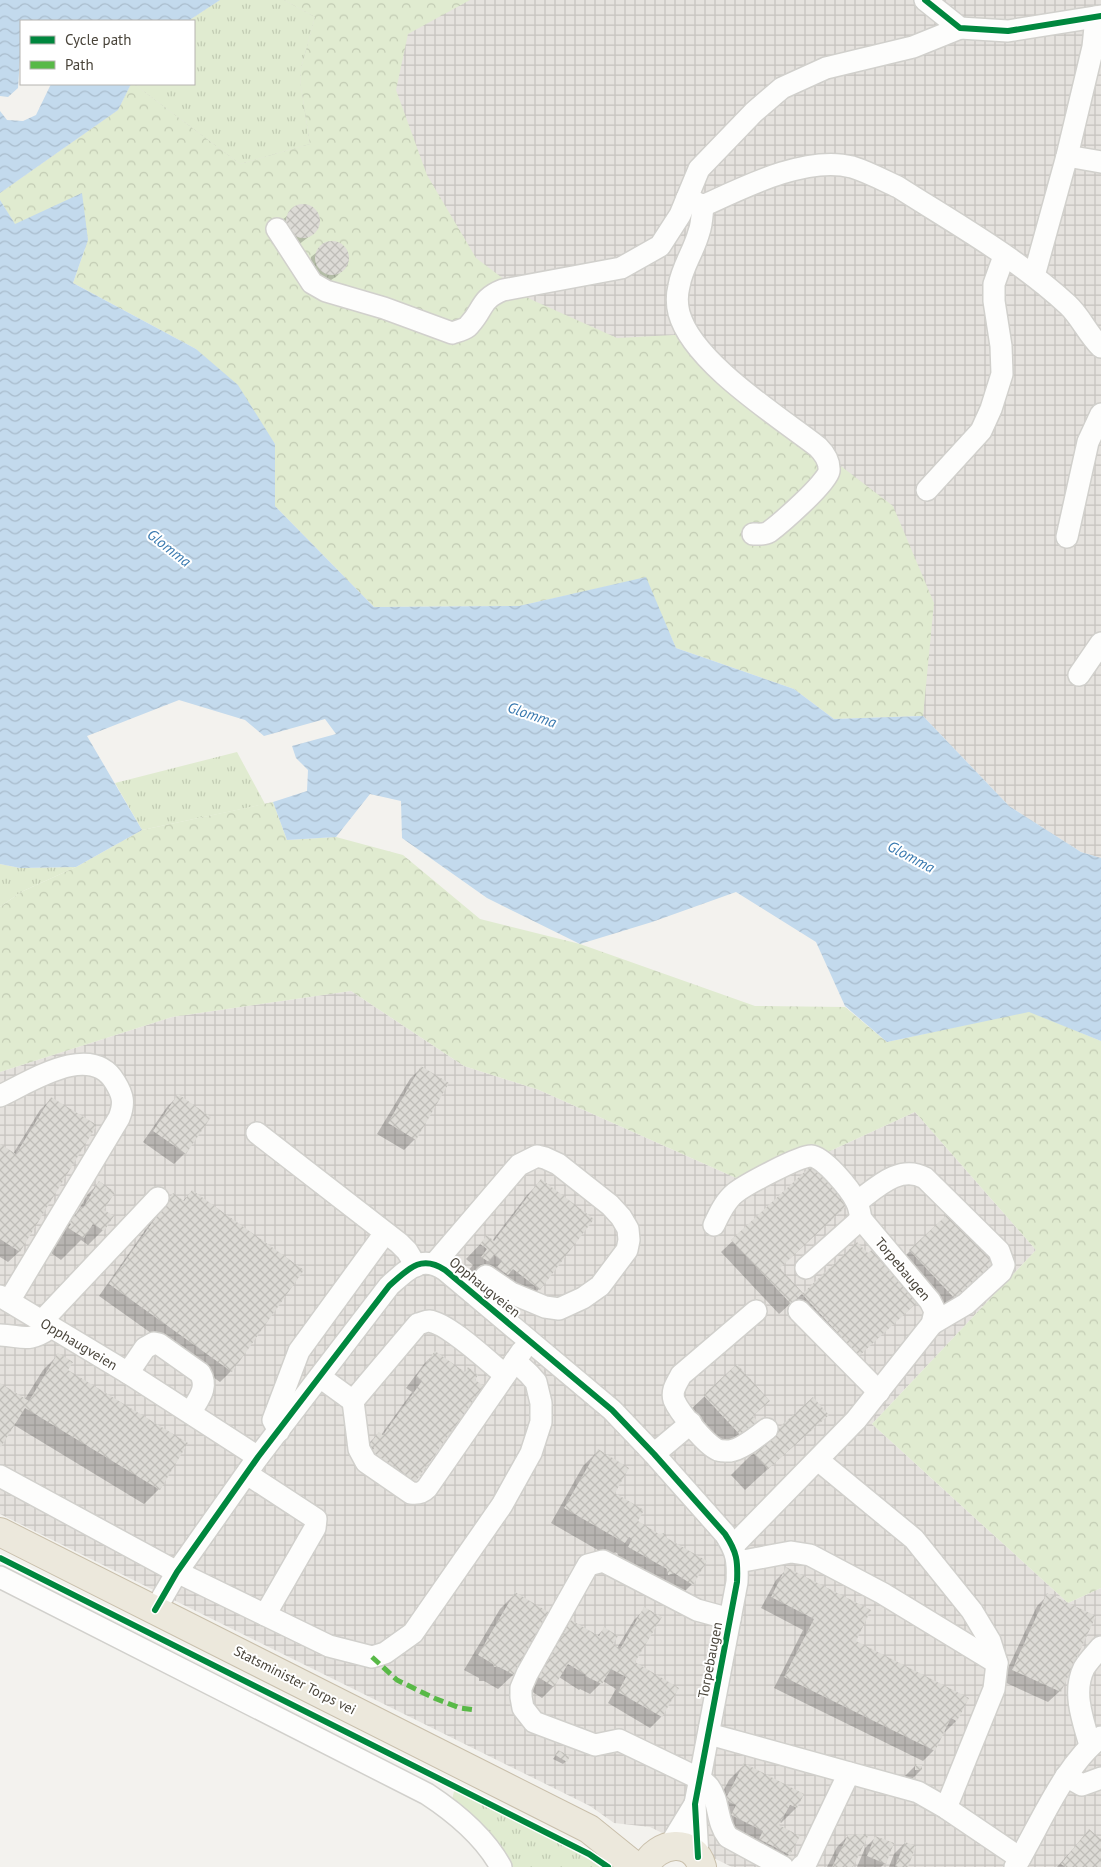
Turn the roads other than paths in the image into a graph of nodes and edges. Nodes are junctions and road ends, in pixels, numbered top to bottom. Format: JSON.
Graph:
{"nodes":[{"id":1,"x":925,"y":0,"type":"edge"},
{"id":2,"x":1098,"y":16,"type":"edge"},
{"id":3,"x":960,"y":28,"type":"junction"},
{"id":4,"x":1097,"y":48,"type":"edge"},
{"id":5,"x":1068,"y":156,"type":"junction"},
{"id":6,"x":1101,"y":162,"type":"edge"},
{"id":7,"x":695,"y":202,"type":"junction"},
{"id":8,"x":277,"y":229,"type":"dead end"},
{"id":9,"x":1004,"y":256,"type":"junction"},
{"id":10,"x":1034,"y":276,"type":"junction"},
{"id":11,"x":1101,"y":347,"type":"edge"},
{"id":12,"x":1101,"y":414,"type":"edge"},
{"id":13,"x":927,"y":490,"type":"dead end"},
{"id":14,"x":754,"y":534,"type":"dead end"},
{"id":15,"x":1067,"y":537,"type":"dead end"},
{"id":16,"x":1101,"y":643,"type":"edge"},
{"id":17,"x":1079,"y":675,"type":"dead end"},
{"id":18,"x":0,"y":1096,"type":"edge"},
{"id":19,"x":257,"y":1133,"type":"dead end"},
{"id":20,"x":158,"y":1198,"type":"dead end"},
{"id":21,"x":859,"y":1211,"type":"junction"},
{"id":22,"x":714,"y":1225,"type":"dead end"},
{"id":23,"x":385,"y":1233,"type":"junction"},
{"id":24,"x":426,"y":1264,"type":"junction"},
{"id":25,"x":806,"y":1268,"type":"dead end"},
{"id":26,"x":472,"y":1292,"type":"junction"},
{"id":27,"x":5,"y":1299,"type":"edge"},
{"id":28,"x":756,"y":1310,"type":"dead end"},
{"id":29,"x":799,"y":1311,"type":"dead end"},
{"id":30,"x":932,"y":1324,"type":"junction"},
{"id":31,"x":46,"y":1325,"type":"junction"},
{"id":32,"x":0,"y":1335,"type":"edge"},
{"id":33,"x":530,"y":1341,"type":"junction"},
{"id":34,"x":510,"y":1368,"type":"junction"},
{"id":35,"x":128,"y":1373,"type":"junction"},
{"id":36,"x":320,"y":1377,"type":"junction"},
{"id":37,"x":879,"y":1392,"type":"junction"},
{"id":38,"x":353,"y":1401,"type":"junction"},
{"id":39,"x":191,"y":1412,"type":"junction"},
{"id":40,"x":691,"y":1423,"type":"junction"},
{"id":41,"x":767,"y":1429,"type":"dead end"},
{"id":42,"x":279,"y":1431,"type":"junction"},
{"id":43,"x":654,"y":1454,"type":"junction"},
{"id":44,"x":818,"y":1460,"type":"junction"},
{"id":45,"x":252,"y":1466,"type":"junction"},
{"id":46,"x":0,"y":1476,"type":"edge"},
{"id":47,"x":0,"y":1532,"type":"edge"},
{"id":48,"x":735,"y":1554,"type":"junction"},
{"id":49,"x":177,"y":1572,"type":"junction"},
{"id":50,"x":0,"y":1577,"type":"edge"},
{"id":51,"x":155,"y":1610,"type":"junction"},
{"id":52,"x":265,"y":1615,"type":"junction"},
{"id":53,"x":730,"y":1619,"type":"junction"},
{"id":54,"x":1101,"y":1647,"type":"edge"},
{"id":55,"x":997,"y":1663,"type":"junction"},
{"id":56,"x":708,"y":1734,"type":"junction"},
{"id":57,"x":1096,"y":1740,"type":"edge"},
{"id":58,"x":849,"y":1773,"type":"junction"},
{"id":59,"x":1066,"y":1776,"type":"junction"},
{"id":60,"x":1101,"y":1778,"type":"edge"},
{"id":61,"x":700,"y":1779,"type":"junction"},
{"id":62,"x":695,"y":1804,"type":"junction"},
{"id":63,"x":946,"y":1808,"type":"junction"},
{"id":64,"x":589,"y":1829,"type":"junction"},
{"id":65,"x":659,"y":1854,"type":"edge"},
{"id":66,"x":700,"y":1862,"type":"edge"},
{"id":67,"x":1018,"y":1863,"type":"edge"},
{"id":68,"x":501,"y":1867,"type":"edge"},
{"id":69,"x":636,"y":1867,"type":"edge"},
{"id":70,"x":783,"y":1867,"type":"edge"},
{"id":71,"x":801,"y":1867,"type":"edge"}],
"edges":[{"from":1,"to":3,"type":"street"},
{"from":2,"to":3,"type":"street"},
{"from":2,"to":4,"type":"street"},
{"from":3,"to":7,"type":"street"},
{"from":4,"to":5,"type":"street"},
{"from":5,"to":6,"type":"street"},
{"from":5,"to":10,"type":"street"},
{"from":7,"to":8,"type":"street"},
{"from":7,"to":9,"type":"street"},
{"from":7,"to":14,"type":"street"},
{"from":9,"to":10,"type":"street"},
{"from":9,"to":13,"type":"street"},
{"from":10,"to":11,"type":"street"},
{"from":12,"to":15,"type":"street"},
{"from":16,"to":17,"type":"street"},
{"from":18,"to":27,"type":"street"},
{"from":19,"to":23,"type":"street","name":"Opphaugveien"},
{"from":20,"to":31,"type":"street"},
{"from":21,"to":22,"type":"street","name":"Torpebaugen"},
{"from":21,"to":25,"type":"street"},
{"from":21,"to":30,"type":"street","name":"Torpebaugen"},
{"from":21,"to":30,"type":"street"},
{"from":23,"to":24,"type":"street","name":"Opphaugveien"},
{"from":23,"to":42,"type":"street"},
{"from":24,"to":26,"type":"street","name":"Opphaugveien"},
{"from":24,"to":26,"type":"street"},
{"from":24,"to":36,"type":"street"},
{"from":26,"to":33,"type":"street","name":"Opphaugveien"},
{"from":27,"to":31,"type":"street","name":"Opphaugveien"},
{"from":28,"to":40,"type":"street"},
{"from":29,"to":37,"type":"street"},
{"from":30,"to":37,"type":"street"},
{"from":31,"to":32,"type":"street"},
{"from":31,"to":35,"type":"street","name":"Opphaugveien"},
{"from":33,"to":34,"type":"street"},
{"from":33,"to":43,"type":"street","name":"Opphaugveien"},
{"from":34,"to":38,"type":"street"},
{"from":34,"to":38,"type":"street"},
{"from":34,"to":52,"type":"street"},
{"from":35,"to":39,"type":"street","name":"Opphaugveien"},
{"from":35,"to":39,"type":"street"},
{"from":36,"to":38,"type":"street"},
{"from":36,"to":42,"type":"street"},
{"from":37,"to":44,"type":"street"},
{"from":39,"to":45,"type":"street","name":"Opphaugveien"},
{"from":40,"to":41,"type":"street"},
{"from":40,"to":43,"type":"street"},
{"from":42,"to":45,"type":"street"},
{"from":43,"to":48,"type":"street","name":"Opphaugveien"},
{"from":44,"to":48,"type":"street"},
{"from":44,"to":55,"type":"street"},
{"from":45,"to":49,"type":"street"},
{"from":45,"to":52,"type":"street","name":"Opphaugveien"},
{"from":46,"to":49,"type":"street"},
{"from":47,"to":51,"type":"highway","name":"Statsminister Torps vei"},
{"from":48,"to":53,"type":"street","name":"Torpebaugen"},
{"from":48,"to":55,"type":"street"},
{"from":49,"to":51,"type":"street"},
{"from":49,"to":52,"type":"street"},
{"from":50,"to":68,"type":"street"},
{"from":51,"to":64,"type":"highway","name":"Statsminister Torps vei"},
{"from":53,"to":56,"type":"street","name":"Torpebaugen"},
{"from":53,"to":61,"type":"street"},
{"from":54,"to":57,"type":"street"},
{"from":55,"to":63,"type":"street"},
{"from":56,"to":58,"type":"street"},
{"from":56,"to":61,"type":"street","name":"Torpebaugen"},
{"from":57,"to":59,"type":"street"},
{"from":58,"to":63,"type":"street"},
{"from":58,"to":71,"type":"street"},
{"from":59,"to":60,"type":"street"},
{"from":59,"to":67,"type":"street"},
{"from":61,"to":62,"type":"street","name":"Torpebaugen"},
{"from":61,"to":70,"type":"street"},
{"from":62,"to":65,"type":"street"},
{"from":62,"to":66,"type":"street"},
{"from":63,"to":67,"type":"street"},
{"from":64,"to":65,"type":"highway","name":"Statsminister Torps vei"},
{"from":64,"to":69,"type":"highway","name":"Statsminister Torps vei"},
{"from":65,"to":66,"type":"highway","name":"Statsminister Torps vei"}]}
